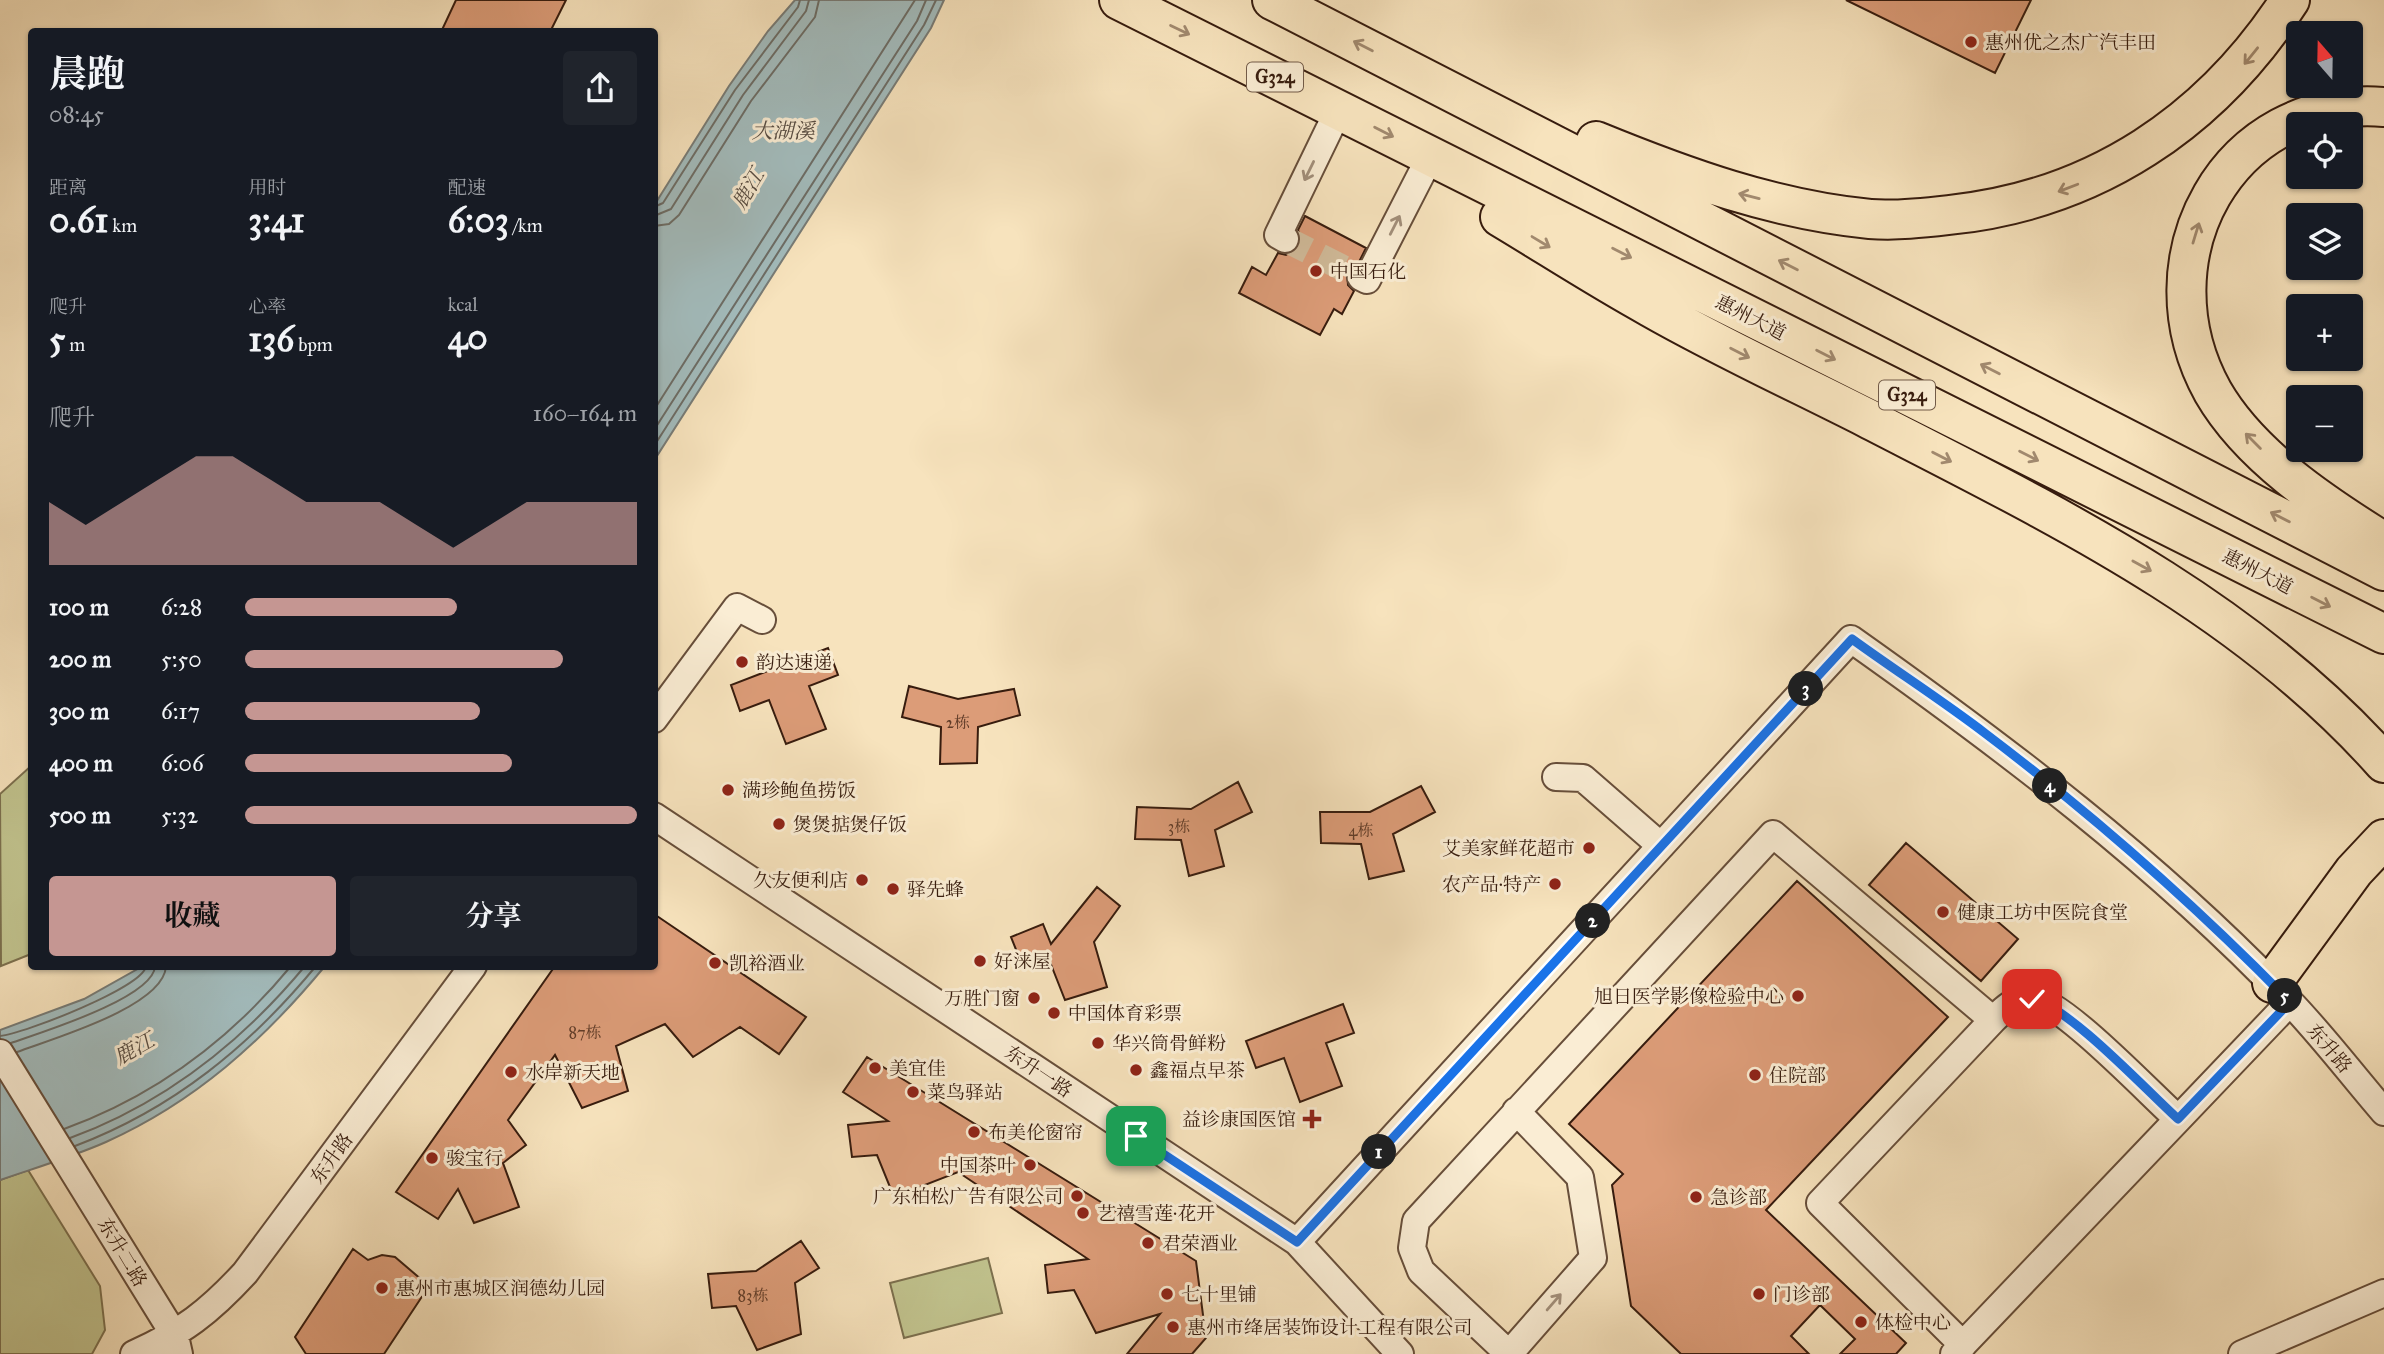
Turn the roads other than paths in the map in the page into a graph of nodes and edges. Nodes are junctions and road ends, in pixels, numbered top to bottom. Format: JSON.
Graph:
{"nodes":[{"id":1,"x":1119,"y":0,"type":"edge"},
{"id":2,"x":1272,"y":0,"type":"edge"},
{"id":3,"x":2290,"y":0,"type":"edge"},
{"id":4,"x":1445,"y":89,"type":"junction"},
{"id":5,"x":2384,"y":107,"type":"edge"},
{"id":6,"x":1339,"y":109,"type":"junction"},
{"id":7,"x":1430,"y":157,"type":"junction"},
{"id":8,"x":1285,"y":239,"type":"dead end"},
{"id":9,"x":1361,"y":277,"type":"dead end"},
{"id":10,"x":2384,"y":542,"type":"edge"},
{"id":11,"x":2384,"y":571,"type":"edge"},
{"id":12,"x":762,"y":620,"type":"dead end"},
{"id":13,"x":2384,"y":634,"type":"edge"},
{"id":14,"x":658,"y":714,"type":"edge"},
{"id":15,"x":2384,"y":763,"type":"edge"},
{"id":16,"x":1556,"y":777,"type":"dead end"},
{"id":17,"x":658,"y":819,"type":"edge"},
{"id":18,"x":2384,"y":839,"type":"edge"},
{"id":19,"x":1661,"y":846,"type":"junction"},
{"id":20,"x":470,"y":970,"type":"edge"},
{"id":21,"x":2281,"y":992,"type":"junction"},
{"id":22,"x":1993,"y":1020,"type":"junction"},
{"id":23,"x":0,"y":1053,"type":"edge"},
{"id":24,"x":1516,"y":1111,"type":"junction"},
{"id":25,"x":2384,"y":1112,"type":"edge"},
{"id":26,"x":2178,"y":1119,"type":"junction"},
{"id":27,"x":1297,"y":1242,"type":"junction"},
{"id":28,"x":2384,"y":1293,"type":"edge"},
{"id":29,"x":173,"y":1348,"type":"edge"},
{"id":30,"x":1958,"y":1350,"type":"edge"},
{"id":31,"x":134,"y":1354,"type":"edge"},
{"id":32,"x":195,"y":1354,"type":"edge"},
{"id":33,"x":1400,"y":1354,"type":"edge"},
{"id":34,"x":1509,"y":1354,"type":"edge"},
{"id":35,"x":2242,"y":1354,"type":"edge"}],
"edges":[{"from":1,"to":6,"type":"highway","name":"惠州大道","number":"G324","one_way":true},
{"from":4,"to":2,"type":"highway","one_way":true},
{"from":3,"to":4,"type":"highway","one_way":true},
{"from":11,"to":4,"type":"highway","one_way":true},
{"from":10,"to":5,"type":"highway","one_way":true},
{"from":6,"to":7,"type":"highway","name":"惠州大道","number":"G324","one_way":true},
{"from":6,"to":8,"type":"street","one_way":true},
{"from":9,"to":7,"type":"street","one_way":true},
{"from":7,"to":13,"type":"highway","name":"惠州大道","number":"G324","one_way":true},
{"from":7,"to":15,"type":"highway","one_way":true},
{"from":12,"to":14,"type":"street"},
{"from":16,"to":19,"type":"street"},
{"from":17,"to":27,"type":"street","name":"东升一路"},
{"from":18,"to":21,"type":"highway"},
{"from":19,"to":21,"type":"street","name":"东升路"},
{"from":19,"to":27,"type":"street"},
{"from":20,"to":29,"type":"street","name":"东升路"},
{"from":21,"to":25,"type":"street","name":"东升路"},
{"from":21,"to":26,"type":"street"},
{"from":22,"to":24,"type":"street"},
{"from":22,"to":26,"type":"street"},
{"from":22,"to":30,"type":"street"},
{"from":23,"to":29,"type":"street","name":"东升二路"},
{"from":34,"to":24,"type":"street","one_way":true},
{"from":24,"to":34,"type":"street"},
{"from":26,"to":30,"type":"street"},
{"from":27,"to":33,"type":"street","name":"东升一路"},
{"from":28,"to":35,"type":"street"},
{"from":29,"to":31,"type":"street","name":"东升路"},
{"from":29,"to":32,"type":"street","name":"东升二路"}]}
